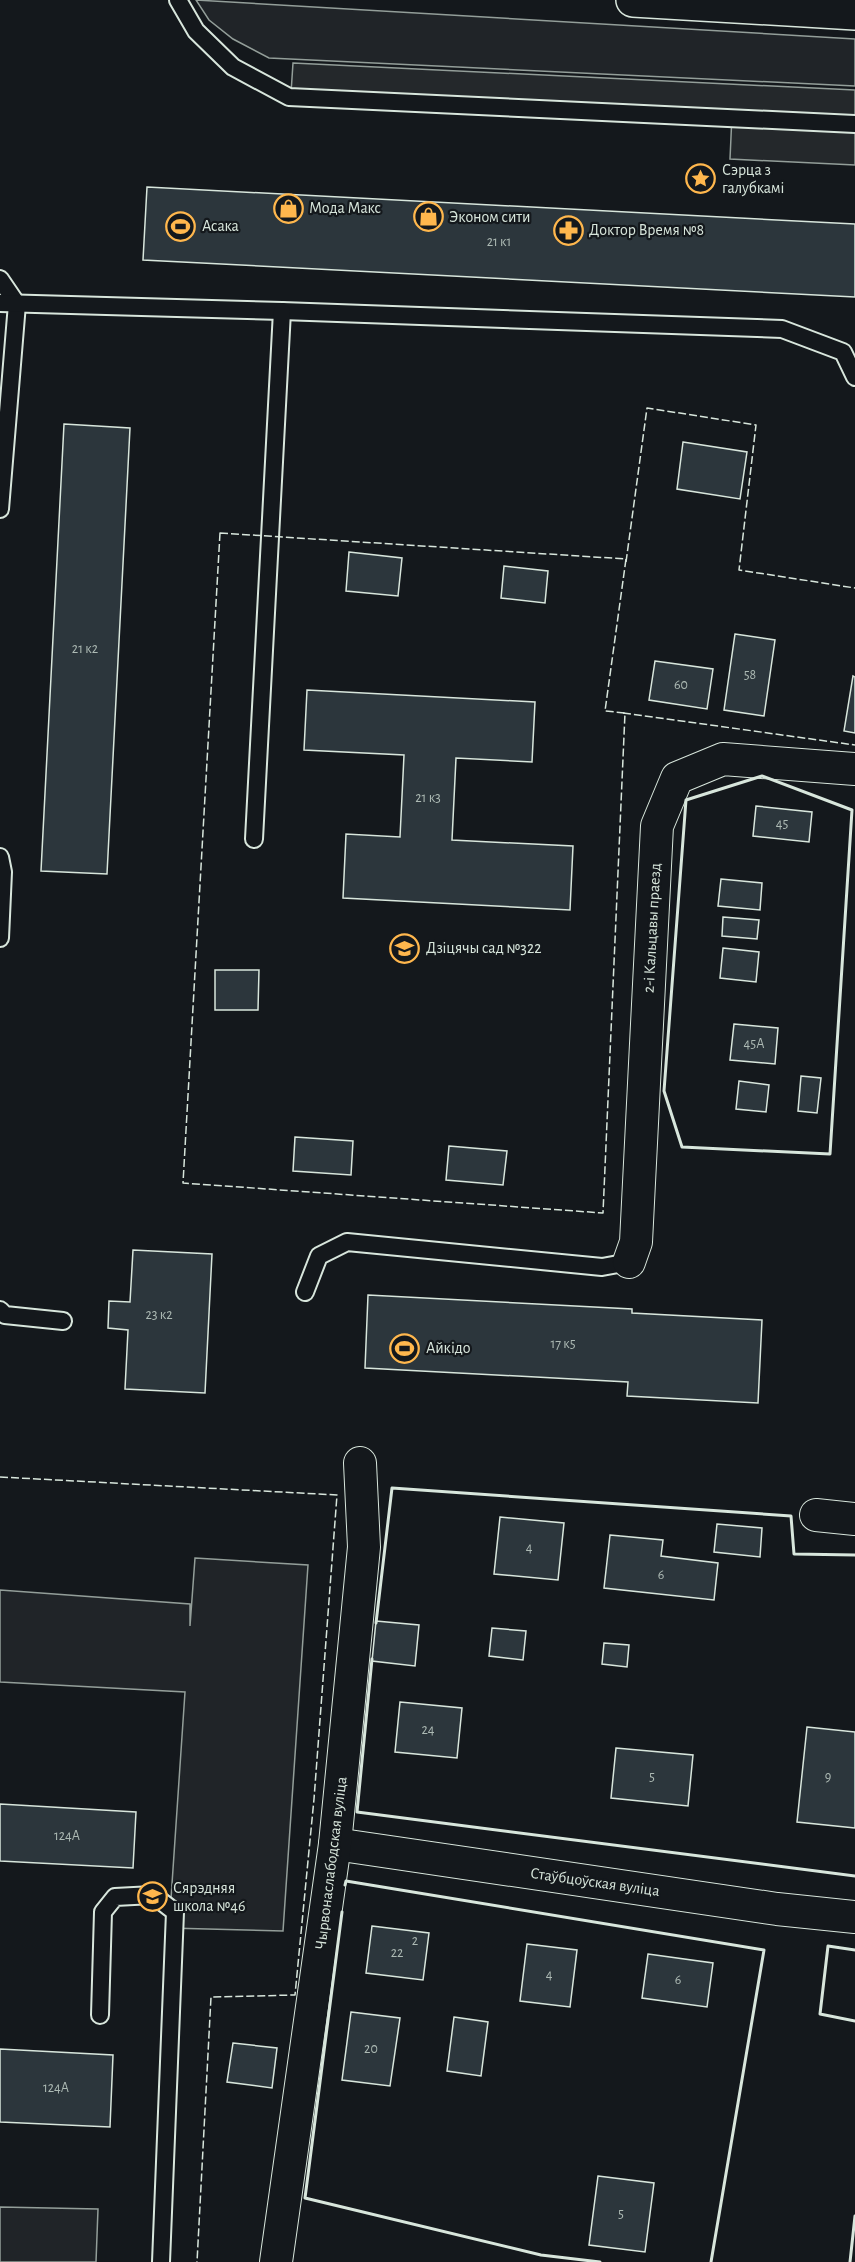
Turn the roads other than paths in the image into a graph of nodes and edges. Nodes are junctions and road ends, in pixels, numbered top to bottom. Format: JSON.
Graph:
{"nodes":[{"id":1,"x":178,"y":0,"type":"edge"},
{"id":2,"x":633,"y":0,"type":"edge"},
{"id":3,"x":855,"y":13,"type":"edge"},
{"id":4,"x":855,"y":124,"type":"edge"},
{"id":5,"x":0,"y":279,"type":"edge"},
{"id":6,"x":8,"y":304,"type":"edge"},
{"id":7,"x":282,"y":311,"type":"junction"},
{"id":8,"x":855,"y":377,"type":"edge"},
{"id":9,"x":0,"y":509,"type":"edge"},
{"id":10,"x":855,"y":770,"type":"edge"},
{"id":11,"x":254,"y":839,"type":"dead end"},
{"id":12,"x":0,"y":857,"type":"edge"},
{"id":13,"x":0,"y":938,"type":"edge"},
{"id":14,"x":629,"y":1262,"type":"joint"},
{"id":15,"x":305,"y":1292,"type":"dead end"},
{"id":16,"x":0,"y":1310,"type":"edge"},
{"id":17,"x":63,"y":1321,"type":"dead end"},
{"id":18,"x":360,"y":1462,"type":"dead end"},
{"id":19,"x":816,"y":1515,"type":"dead end"},
{"id":20,"x":855,"y":1519,"type":"edge"},
{"id":21,"x":335,"y":1844,"type":"junction"},
{"id":22,"x":855,"y":1917,"type":"edge"},
{"id":23,"x":100,"y":2015,"type":"dead end"},
{"id":24,"x":161,"y":2262,"type":"edge"},
{"id":25,"x":276,"y":2262,"type":"edge"}],
"edges":[{"from":1,"to":4,"type":"lane"},
{"from":2,"to":3,"type":"main road"},
{"from":5,"to":6,"type":"lane"},
{"from":6,"to":7,"type":"lane"},
{"from":6,"to":9,"type":"lane"},
{"from":7,"to":8,"type":"lane"},
{"from":7,"to":11,"type":"lane"},
{"from":10,"to":14,"type":"street","name":"2-і Кальцавы праезд"},
{"from":12,"to":13,"type":"lane"},
{"from":14,"to":15,"type":"lane"},
{"from":16,"to":17,"type":"lane"},
{"from":18,"to":21,"type":"street","name":"Чырвонаслабодская вуліца"},
{"from":19,"to":20,"type":"street"},
{"from":21,"to":22,"type":"street","name":"Стаўбцоўская вуліца"},
{"from":21,"to":25,"type":"street","name":"Чырвонаслабодская вуліца"},
{"from":23,"to":24,"type":"lane"}]}
